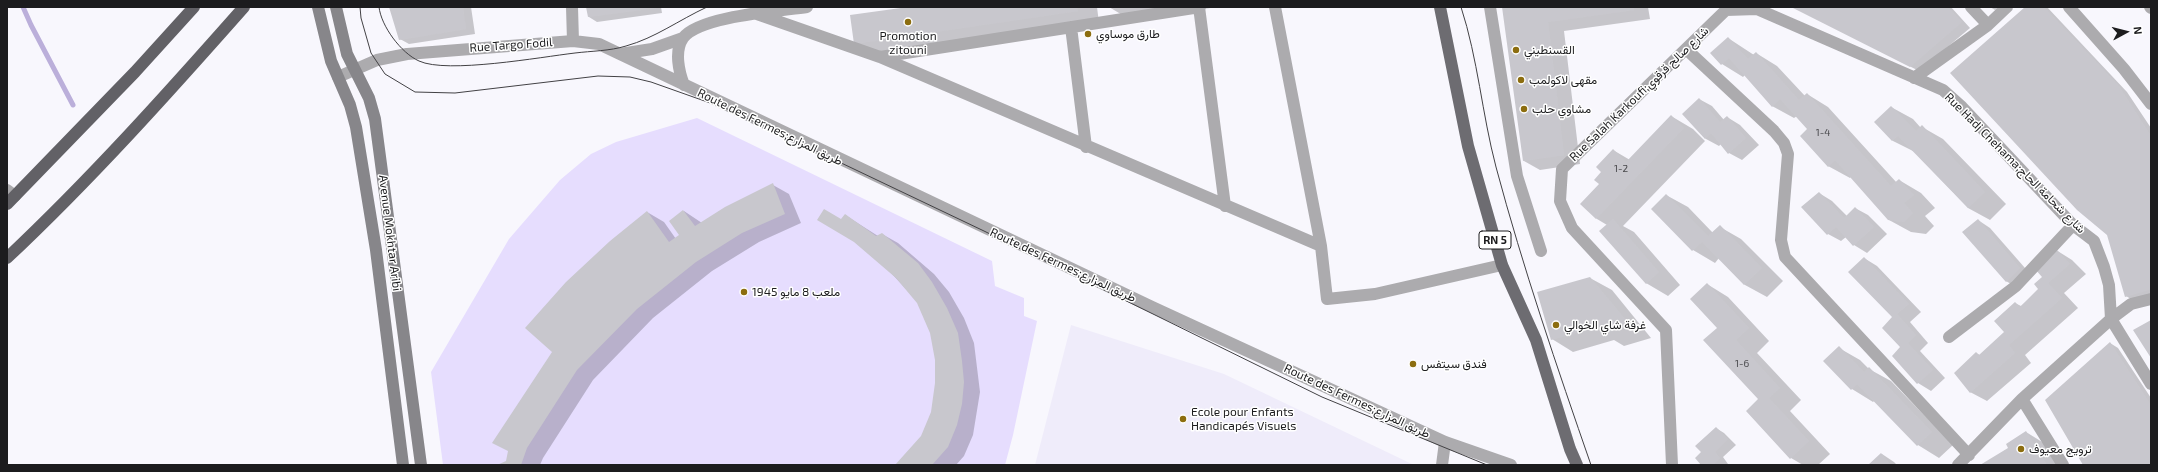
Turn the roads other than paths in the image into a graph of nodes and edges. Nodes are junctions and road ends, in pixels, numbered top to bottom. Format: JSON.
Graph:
{"nodes":[{"id":1,"x":194,"y":7,"type":"edge"},
{"id":2,"x":244,"y":7,"type":"edge"},
{"id":3,"x":318,"y":7,"type":"edge"},
{"id":4,"x":336,"y":7,"type":"edge"},
{"id":5,"x":572,"y":7,"type":"edge"},
{"id":6,"x":807,"y":7,"type":"edge"},
{"id":7,"x":1199,"y":7,"type":"edge"},
{"id":8,"x":1275,"y":7,"type":"edge"},
{"id":9,"x":1440,"y":7,"type":"edge"},
{"id":10,"x":1490,"y":7,"type":"edge"},
{"id":11,"x":1971,"y":7,"type":"edge"},
{"id":12,"x":2007,"y":7,"type":"edge"},
{"id":13,"x":2069,"y":7,"type":"edge"},
{"id":14,"x":1731,"y":9,"type":"edge"},
{"id":15,"x":757,"y":14,"type":"junction"},
{"id":16,"x":1988,"y":25,"type":"junction"},
{"id":17,"x":1071,"y":27,"type":"junction"},
{"id":18,"x":683,"y":38,"type":"junction"},
{"id":19,"x":573,"y":41,"type":"junction"},
{"id":20,"x":1686,"y":48,"type":"junction"},
{"id":21,"x":620,"y":54,"type":"junction"},
{"id":22,"x":880,"y":57,"type":"junction"},
{"id":23,"x":354,"y":69,"type":"junction"},
{"id":24,"x":338,"y":77,"type":"junction"},
{"id":25,"x":1914,"y":78,"type":"junction"},
{"id":26,"x":684,"y":85,"type":"junction"},
{"id":27,"x":2151,"y":104,"type":"edge"},
{"id":28,"x":1086,"y":147,"type":"junction"},
{"id":29,"x":10,"y":197,"type":"edge"},
{"id":30,"x":1225,"y":206,"type":"junction"},
{"id":31,"x":2073,"y":225,"type":"junction"},
{"id":32,"x":1321,"y":246,"type":"junction"},
{"id":33,"x":1541,"y":251,"type":"dead end"},
{"id":34,"x":7,"y":258,"type":"edge"},
{"id":35,"x":1502,"y":265,"type":"junction"},
{"id":36,"x":2151,"y":299,"type":"edge"},
{"id":37,"x":2111,"y":319,"type":"junction"},
{"id":38,"x":1949,"y":337,"type":"dead end"},
{"id":39,"x":2151,"y":384,"type":"edge"},
{"id":40,"x":2022,"y":399,"type":"junction"},
{"id":41,"x":1446,"y":442,"type":"junction"},
{"id":42,"x":1962,"y":462,"type":"edge"},
{"id":43,"x":403,"y":465,"type":"edge"},
{"id":44,"x":421,"y":465,"type":"edge"},
{"id":45,"x":1442,"y":465,"type":"edge"},
{"id":46,"x":1511,"y":465,"type":"edge"},
{"id":47,"x":1577,"y":465,"type":"edge"},
{"id":48,"x":1672,"y":465,"type":"edge"},
{"id":49,"x":2063,"y":465,"type":"edge"}],
"edges":[{"from":1,"to":29,"type":"highway"},
{"from":2,"to":34,"type":"highway"},
{"from":3,"to":24,"type":"main road","name":"Avenue Mokhtar Aribi"},
{"from":4,"to":23,"type":"main road","name":"Avenue Mokhtar Aribi"},
{"from":5,"to":19,"type":"street"},
{"from":6,"to":15,"type":"street"},
{"from":7,"to":17,"type":"street"},
{"from":7,"to":30,"type":"street"},
{"from":8,"to":32,"type":"street"},
{"from":9,"to":35,"type":"main road","number":"RN 5"},
{"from":10,"to":33,"type":"street"},
{"from":11,"to":16,"type":"street"},
{"from":12,"to":16,"type":"street"},
{"from":13,"to":27,"type":"street"},
{"from":14,"to":20,"type":"street","name":"Rue Salah Karkoufi;شارع صالح قرقوي"},
{"from":14,"to":25,"type":"street","name":"Rue Hadj Chehama;شارع شحامة الحاج"},
{"from":15,"to":18,"type":"street"},
{"from":15,"to":22,"type":"street"},
{"from":16,"to":25,"type":"street"},
{"from":17,"to":22,"type":"street"},
{"from":17,"to":28,"type":"street"},
{"from":18,"to":21,"type":"street"},
{"from":18,"to":26,"type":"street"},
{"from":19,"to":21,"type":"street","name":"Rue Targo Fodil"},
{"from":19,"to":23,"type":"street","name":"Rue Targo Fodil"},
{"from":20,"to":42,"type":"street"},
{"from":20,"to":48,"type":"street","name":"Rue Salah Karkoufi;شارع صالح قرقوي"},
{"from":21,"to":26,"type":"street","name":"Route des Fermes;طريق المزارع"},
{"from":22,"to":28,"type":"street"},
{"from":23,"to":24,"type":"street","name":"Rue Targo Fodil"},
{"from":23,"to":44,"type":"main road","name":"Avenue Mokhtar Aribi"},
{"from":24,"to":43,"type":"main road","name":"Avenue Mokhtar Aribi"},
{"from":25,"to":31,"type":"street","name":"Rue Hadj Chehama;شارع شحامة الحاج"},
{"from":26,"to":41,"type":"street","name":"Route des Fermes;طريق المزارع"},
{"from":28,"to":30,"type":"street"},
{"from":30,"to":32,"type":"street"},
{"from":31,"to":37,"type":"street","name":"Rue Hadj Chehama;شارع شحامة الحاج"},
{"from":31,"to":38,"type":"street"},
{"from":32,"to":35,"type":"street"},
{"from":35,"to":47,"type":"main road","number":"RN 5"},
{"from":36,"to":37,"type":"street"},
{"from":37,"to":39,"type":"street"},
{"from":37,"to":40,"type":"street"},
{"from":40,"to":42,"type":"street"},
{"from":40,"to":49,"type":"street"},
{"from":41,"to":45,"type":"street"},
{"from":41,"to":46,"type":"street","name":"Route des Fermes;طريق المزارع"}]}
